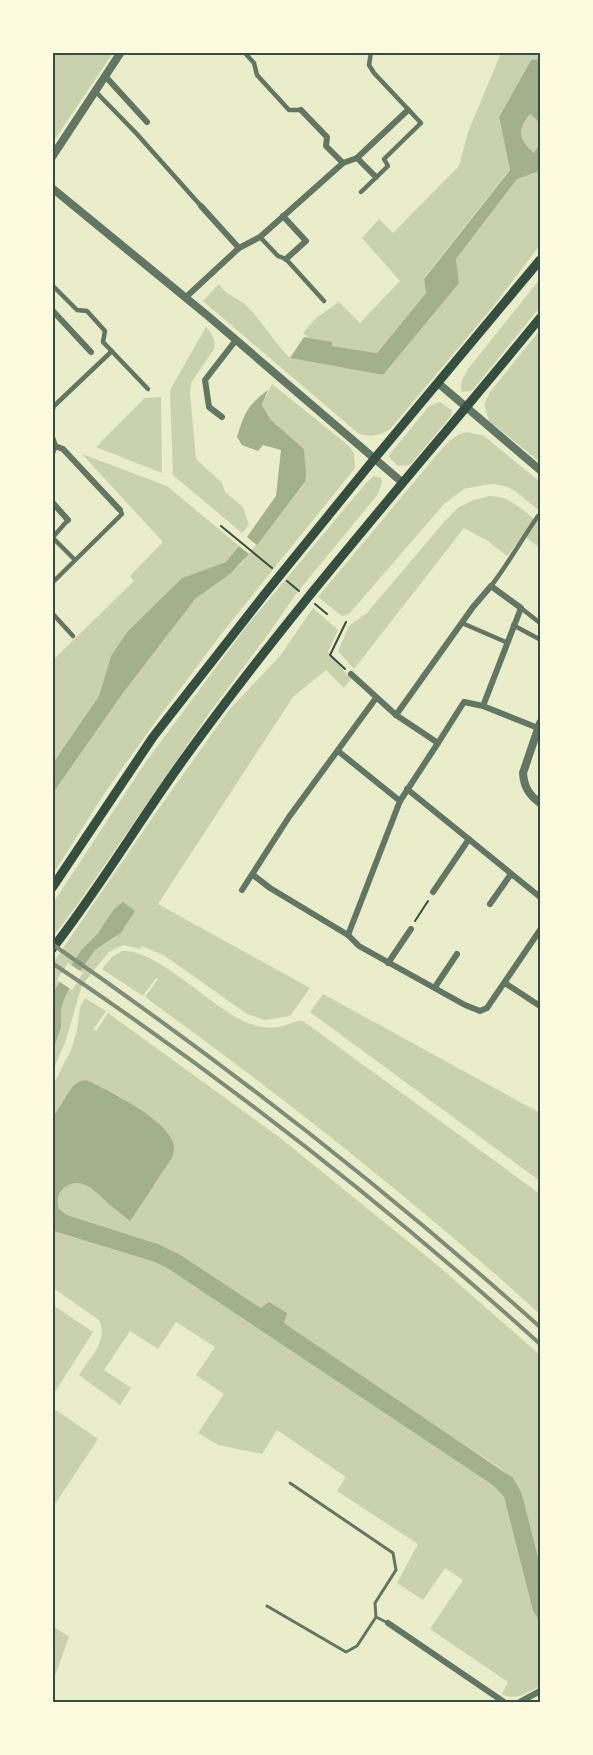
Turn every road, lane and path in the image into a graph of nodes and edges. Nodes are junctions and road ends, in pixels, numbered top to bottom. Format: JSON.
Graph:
{"nodes":[{"id":1,"x":122,"y":52,"type":"edge"},
{"id":2,"x":244,"y":52,"type":"edge"},
{"id":3,"x":371,"y":52,"type":"edge"},
{"id":4,"x":106,"y":77,"type":"junction"},
{"id":5,"x":96,"y":93,"type":"junction"},
{"id":6,"x":301,"y":110,"type":"joint"},
{"id":7,"x":408,"y":110,"type":"junction"},
{"id":8,"x":147,"y":122,"type":"dead end"},
{"id":9,"x":52,"y":157,"type":"edge"},
{"id":10,"x":357,"y":158,"type":"junction"},
{"id":11,"x":343,"y":163,"type":"junction"},
{"id":12,"x":376,"y":177,"type":"junction"},
{"id":13,"x":52,"y":188,"type":"edge"},
{"id":14,"x":361,"y":192,"type":"dead end"},
{"id":15,"x":201,"y":206,"type":"joint"},
{"id":16,"x":283,"y":216,"type":"junction"},
{"id":17,"x":260,"y":237,"type":"junction"},
{"id":18,"x":239,"y":248,"type":"junction"},
{"id":19,"x":286,"y":259,"type":"junction"},
{"id":20,"x":540,"y":260,"type":"edge"},
{"id":21,"x":52,"y":285,"type":"edge"},
{"id":22,"x":185,"y":298,"type":"junction"},
{"id":23,"x":324,"y":301,"type":"dead end"},
{"id":24,"x":52,"y":310,"type":"edge"},
{"id":25,"x":540,"y":318,"type":"edge"},
{"id":26,"x":236,"y":340,"type":"junction"},
{"id":27,"x":112,"y":351,"type":"junction"},
{"id":28,"x":91,"y":352,"type":"joint"},
{"id":29,"x":100,"y":362,"type":"junction"},
{"id":30,"x":438,"y":383,"type":"junction"},
{"id":31,"x":148,"y":389,"type":"dead end"},
{"id":32,"x":466,"y":409,"type":"junction"},
{"id":33,"x":52,"y":412,"type":"edge"},
{"id":34,"x":222,"y":417,"type":"dead end"},
{"id":35,"x":54,"y":444,"type":"edge"},
{"id":36,"x":375,"y":458,"type":"junction"},
{"id":37,"x":540,"y":470,"type":"edge"},
{"id":38,"x":403,"y":483,"type":"junction"},
{"id":39,"x":52,"y":502,"type":"edge"},
{"id":40,"x":120,"y":510,"type":"joint"},
{"id":41,"x":538,"y":516,"type":"dead end"},
{"id":42,"x":68,"y":520,"type":"joint"},
{"id":43,"x":53,"y":537,"type":"edge"},
{"id":44,"x":75,"y":560,"type":"junction"},
{"id":45,"x":52,"y":583,"type":"edge"},
{"id":46,"x":491,"y":586,"type":"junction"},
{"id":47,"x":521,"y":608,"type":"junction"},
{"id":48,"x":52,"y":613,"type":"edge"},
{"id":49,"x":346,"y":622,"type":"dead end"},
{"id":50,"x":462,"y":623,"type":"junction"},
{"id":51,"x":540,"y":623,"type":"edge"},
{"id":52,"x":513,"y":625,"type":"junction"},
{"id":53,"x":73,"y":636,"type":"dead end"},
{"id":54,"x":540,"y":637,"type":"edge"},
{"id":55,"x":508,"y":644,"type":"junction"},
{"id":56,"x":351,"y":674,"type":"joint"},
{"id":57,"x":376,"y":698,"type":"junction"},
{"id":58,"x":483,"y":706,"type":"junction"},
{"id":59,"x":396,"y":714,"type":"junction"},
{"id":60,"x":539,"y":725,"type":"edge"},
{"id":61,"x":438,"y":743,"type":"junction"},
{"id":62,"x":338,"y":751,"type":"junction"},
{"id":63,"x":407,"y":789,"type":"junction"},
{"id":64,"x":400,"y":801,"type":"junction"},
{"id":65,"x":540,"y":803,"type":"edge"},
{"id":66,"x":469,"y":839,"type":"junction"},
{"id":67,"x":511,"y":874,"type":"junction"},
{"id":68,"x":253,"y":875,"type":"junction"},
{"id":69,"x":52,"y":888,"type":"edge"},
{"id":70,"x":242,"y":890,"type":"dead end"},
{"id":71,"x":433,"y":892,"type":"joint"},
{"id":72,"x":540,"y":897,"type":"edge"},
{"id":73,"x":490,"y":904,"type":"dead end"},
{"id":74,"x":411,"y":929,"type":"joint"},
{"id":75,"x":540,"y":930,"type":"edge"},
{"id":76,"x":348,"y":935,"type":"junction"},
{"id":77,"x":52,"y":949,"type":"edge"},
{"id":78,"x":457,"y":954,"type":"dead end"},
{"id":79,"x":388,"y":963,"type":"junction"},
{"id":80,"x":505,"y":983,"type":"junction"},
{"id":81,"x":435,"y":987,"type":"junction"},
{"id":82,"x":540,"y":1006,"type":"edge"},
{"id":83,"x":290,"y":1483,"type":"dead end"},
{"id":84,"x":267,"y":1606,"type":"dead end"},
{"id":85,"x":376,"y":1617,"type":"junction"},
{"id":86,"x":388,"y":1623,"type":"joint"},
{"id":87,"x":540,"y":1691,"type":"edge"},
{"id":88,"x":504,"y":1702,"type":"edge"},
{"id":89,"x":520,"y":1702,"type":"edge"}],
"edges":[{"from":1,"to":4,"type":"street"},
{"from":2,"to":6,"type":"street"},
{"from":3,"to":7,"type":"street"},
{"from":4,"to":5,"type":"street"},
{"from":4,"to":8,"type":"street"},
{"from":5,"to":9,"type":"street"},
{"from":5,"to":15,"type":"street"},
{"from":6,"to":11,"type":"street"},
{"from":7,"to":10,"type":"street"},
{"from":7,"to":12,"type":"street"},
{"from":10,"to":11,"type":"street"},
{"from":10,"to":12,"type":"street"},
{"from":11,"to":16,"type":"street"},
{"from":12,"to":14,"type":"street"},
{"from":13,"to":22,"type":"street"},
{"from":15,"to":18,"type":"street"},
{"from":16,"to":17,"type":"street"},
{"from":16,"to":19,"type":"street"},
{"from":17,"to":18,"type":"street"},
{"from":17,"to":19,"type":"street"},
{"from":18,"to":22,"type":"street"},
{"from":19,"to":23,"type":"street"},
{"from":20,"to":30,"type":"main road"},
{"from":21,"to":27,"type":"street"},
{"from":22,"to":26,"type":"street"},
{"from":24,"to":28,"type":"street"},
{"from":25,"to":32,"type":"main road"},
{"from":26,"to":34,"type":"street"},
{"from":26,"to":36,"type":"street"},
{"from":27,"to":29,"type":"street"},
{"from":27,"to":31,"type":"street"},
{"from":28,"to":29,"type":"street"},
{"from":29,"to":33,"type":"street"},
{"from":30,"to":32,"type":"street"},
{"from":30,"to":36,"type":"main road"},
{"from":32,"to":37,"type":"street"},
{"from":32,"to":38,"type":"main road"},
{"from":35,"to":40,"type":"street"},
{"from":36,"to":38,"type":"street"},
{"from":36,"to":69,"type":"main road"},
{"from":38,"to":77,"type":"main road"},
{"from":39,"to":42,"type":"street"},
{"from":40,"to":44,"type":"street"},
{"from":41,"to":46,"type":"street"},
{"from":42,"to":43,"type":"street"},
{"from":43,"to":44,"type":"street"},
{"from":44,"to":45,"type":"street"},
{"from":46,"to":47,"type":"street"},
{"from":46,"to":50,"type":"street"},
{"from":47,"to":51,"type":"street"},
{"from":47,"to":52,"type":"street"},
{"from":48,"to":53,"type":"street"},
{"from":49,"to":56,"type":"path"},
{"from":50,"to":55,"type":"street"},
{"from":50,"to":59,"type":"street"},
{"from":52,"to":54,"type":"street"},
{"from":52,"to":55,"type":"street"},
{"from":55,"to":58,"type":"street"},
{"from":56,"to":57,"type":"street"},
{"from":57,"to":59,"type":"street"},
{"from":57,"to":62,"type":"street"},
{"from":58,"to":60,"type":"street"},
{"from":58,"to":61,"type":"street"},
{"from":59,"to":61,"type":"street"},
{"from":60,"to":65,"type":"street"},
{"from":61,"to":63,"type":"street"},
{"from":62,"to":64,"type":"street"},
{"from":62,"to":68,"type":"street"},
{"from":63,"to":64,"type":"street"},
{"from":63,"to":66,"type":"street"},
{"from":64,"to":76,"type":"street"},
{"from":66,"to":67,"type":"street"},
{"from":66,"to":71,"type":"street"},
{"from":67,"to":72,"type":"street"},
{"from":67,"to":73,"type":"street"},
{"from":68,"to":70,"type":"street"},
{"from":68,"to":76,"type":"street"},
{"from":71,"to":74,"type":"path"},
{"from":74,"to":79,"type":"street"},
{"from":75,"to":80,"type":"street"},
{"from":76,"to":79,"type":"street"},
{"from":78,"to":81,"type":"street"},
{"from":79,"to":81,"type":"street"},
{"from":80,"to":81,"type":"street"},
{"from":80,"to":82,"type":"street"},
{"from":83,"to":85,"type":"lane"},
{"from":84,"to":85,"type":"lane"},
{"from":85,"to":86,"type":"lane"},
{"from":86,"to":88,"type":"street"},
{"from":87,"to":89,"type":"street"}]}
